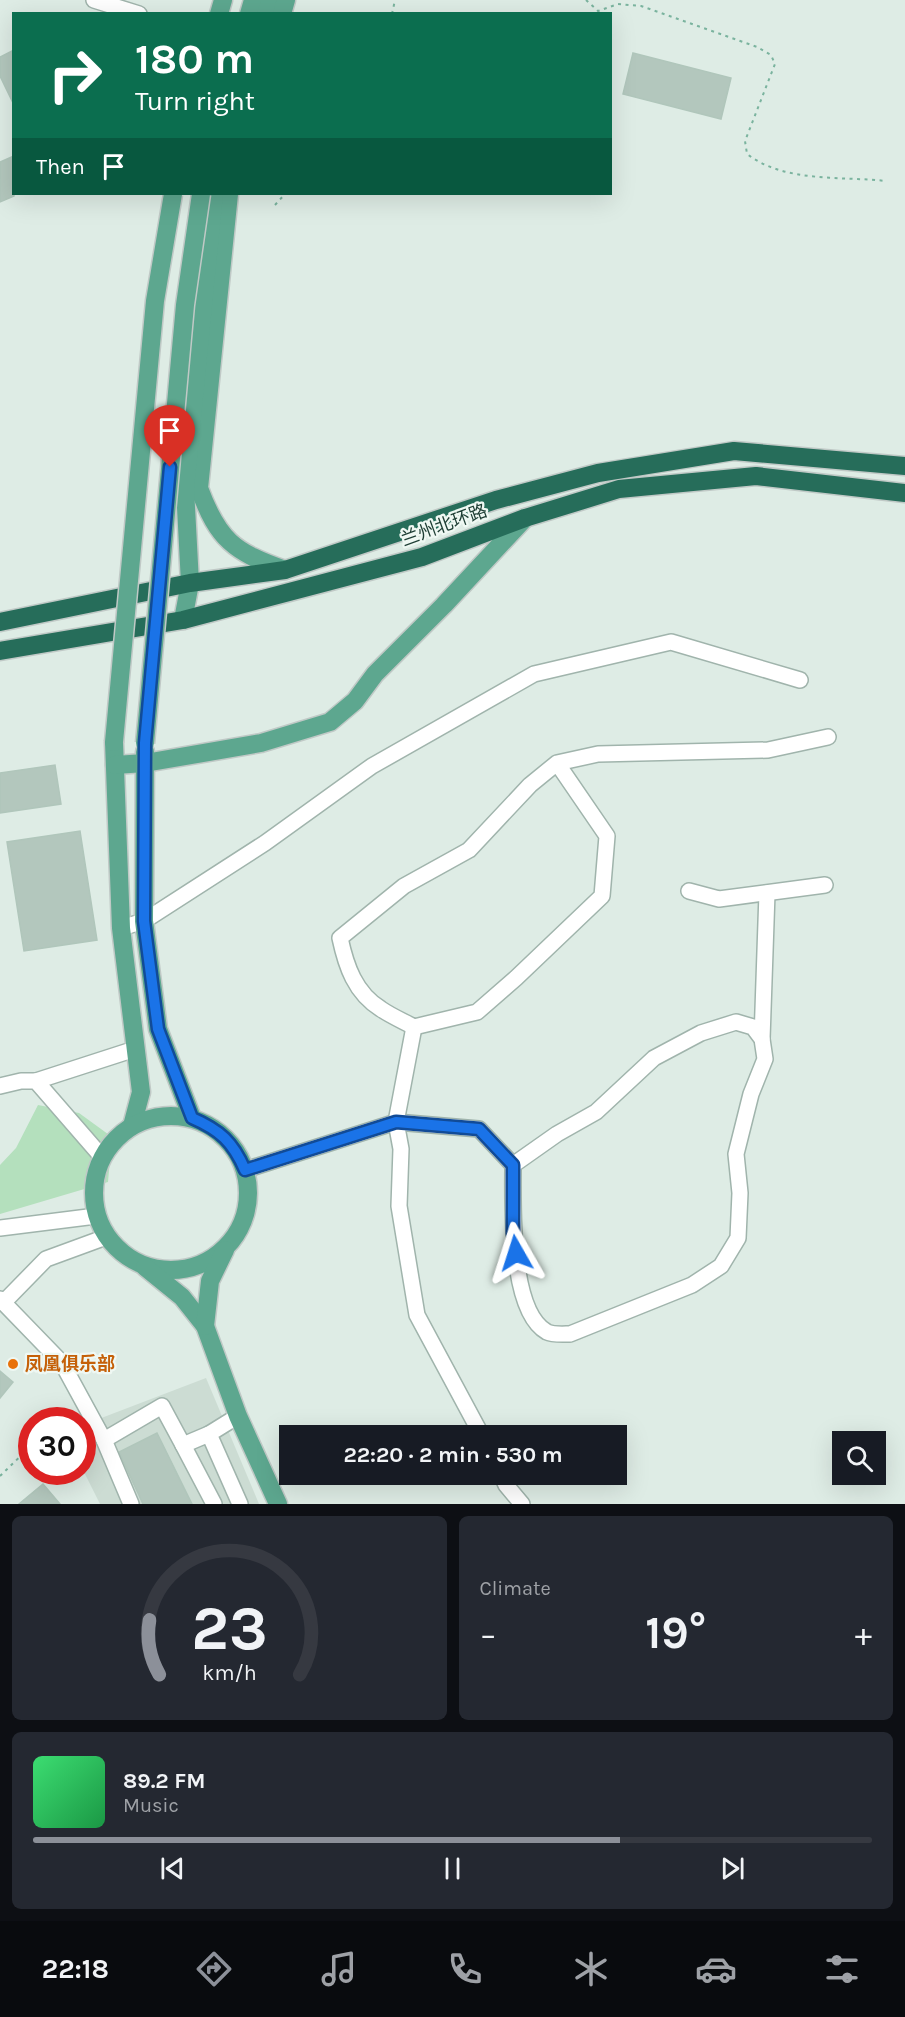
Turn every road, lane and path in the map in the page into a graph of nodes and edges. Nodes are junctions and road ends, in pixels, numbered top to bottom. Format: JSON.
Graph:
{"nodes":[{"id":1,"x":94,"y":0,"type":"edge"},
{"id":2,"x":586,"y":0,"type":"edge"},
{"id":3,"x":133,"y":12,"type":"edge"},
{"id":4,"x":886,"y":181,"type":"dead end"},
{"id":5,"x":173,"y":195,"type":"edge"},
{"id":6,"x":201,"y":195,"type":"edge"},
{"id":7,"x":214,"y":195,"type":"edge"},
{"id":8,"x":229,"y":195,"type":"edge"},
{"id":9,"x":284,"y":195,"type":"edge"},
{"id":10,"x":275,"y":205,"type":"dead end"},
{"id":11,"x":905,"y":466,"type":"edge"},
{"id":12,"x":905,"y":493,"type":"edge"},
{"id":13,"x":525,"y":518,"type":"junction"},
{"id":14,"x":285,"y":570,"type":"junction"},
{"id":15,"x":190,"y":583,"type":"junction"},
{"id":16,"x":183,"y":620,"type":"junction"},
{"id":17,"x":0,"y":622,"type":"edge"},
{"id":18,"x":0,"y":651,"type":"edge"},
{"id":19,"x":800,"y":680,"type":"dead end"},
{"id":20,"x":828,"y":737,"type":"dead end"},
{"id":21,"x":145,"y":763,"type":"junction"},
{"id":22,"x":557,"y":763,"type":"junction"},
{"id":23,"x":114,"y":765,"type":"junction"},
{"id":24,"x":825,"y":885,"type":"dead end"},
{"id":25,"x":689,"y":891,"type":"dead end"},
{"id":26,"x":766,"y":893,"type":"junction"},
{"id":27,"x":144,"y":921,"type":"junction"},
{"id":28,"x":122,"y":928,"type":"junction"},
{"id":29,"x":414,"y":1027,"type":"junction"},
{"id":30,"x":762,"y":1039,"type":"junction"},
{"id":31,"x":135,"y":1048,"type":"junction"},
{"id":32,"x":36,"y":1081,"type":"junction"},
{"id":33,"x":0,"y":1086,"type":"edge"},
{"id":34,"x":192,"y":1118,"type":"junction"},
{"id":35,"x":396,"y":1122,"type":"junction"},
{"id":36,"x":132,"y":1126,"type":"junction"},
{"id":37,"x":102,"y":1157,"type":"junction"},
{"id":38,"x":513,"y":1165,"type":"junction"},
{"id":39,"x":245,"y":1170,"type":"junction"},
{"id":40,"x":96,"y":1216,"type":"junction"},
{"id":41,"x":0,"y":1228,"type":"edge"},
{"id":42,"x":106,"y":1237,"type":"junction"},
{"id":43,"x":227,"y":1247,"type":"junction"},
{"id":44,"x":143,"y":1266,"type":"junction"},
{"id":45,"x":2,"y":1300,"type":"edge"},
{"id":46,"x":205,"y":1326,"type":"junction"},
{"id":47,"x":238,"y":1416,"type":"junction"},
{"id":48,"x":476,"y":1425,"type":"edge"},
{"id":49,"x":208,"y":1434,"type":"junction"},
{"id":50,"x":104,"y":1440,"type":"junction"},
{"id":51,"x":183,"y":1445,"type":"junction"},
{"id":52,"x":18,"y":1459,"type":"edge"},
{"id":53,"x":0,"y":1476,"type":"edge"},
{"id":54,"x":506,"y":1485,"type":"edge"},
{"id":55,"x":131,"y":1504,"type":"edge"},
{"id":56,"x":214,"y":1504,"type":"edge"},
{"id":57,"x":240,"y":1504,"type":"edge"},
{"id":58,"x":278,"y":1504,"type":"edge"},
{"id":59,"x":522,"y":1504,"type":"edge"}],
"edges":[{"from":1,"to":3,"type":"street"},
{"from":2,"to":4,"type":"path"},
{"from":5,"to":23,"type":"main road","bridge":true},
{"from":6,"to":21,"type":"main road","bridge":true},
{"from":7,"to":15,"type":"main road"},
{"from":8,"to":14,"type":"main road"},
{"from":9,"to":10,"type":"path"},
{"from":11,"to":14,"type":"highway","name":"兰州北环路"},
{"from":12,"to":13,"type":"highway","name":"兰州北环路"},
{"from":13,"to":16,"type":"highway","name":"兰州北环路"},
{"from":13,"to":21,"type":"main road"},
{"from":14,"to":15,"type":"highway","name":"兰州北环路"},
{"from":15,"to":16,"type":"main road"},
{"from":15,"to":17,"type":"highway","name":"兰州北环路"},
{"from":16,"to":18,"type":"highway","name":"兰州北环路"},
{"from":19,"to":27,"type":"street"},
{"from":20,"to":22,"type":"street"},
{"from":21,"to":23,"type":"main road"},
{"from":21,"to":27,"type":"main road"},
{"from":22,"to":29,"type":"street"},
{"from":22,"to":29,"type":"street"},
{"from":23,"to":28,"type":"main road"},
{"from":24,"to":26,"type":"street"},
{"from":25,"to":26,"type":"street"},
{"from":26,"to":30,"type":"street"},
{"from":27,"to":28,"type":"street"},
{"from":27,"to":34,"type":"main road"},
{"from":28,"to":31,"type":"main road"},
{"from":29,"to":35,"type":"street"},
{"from":30,"to":38,"type":"street"},
{"from":30,"to":38,"type":"street"},
{"from":31,"to":32,"type":"street"},
{"from":31,"to":36,"type":"main road"},
{"from":32,"to":33,"type":"street"},
{"from":32,"to":37,"type":"street"},
{"from":34,"to":36,"type":"main road"},
{"from":34,"to":39,"type":"main road"},
{"from":35,"to":38,"type":"street"},
{"from":35,"to":39,"type":"street"},
{"from":35,"to":48,"type":"street"},
{"from":36,"to":37,"type":"main road"},
{"from":37,"to":40,"type":"main road"},
{"from":39,"to":43,"type":"main road"},
{"from":40,"to":41,"type":"street"},
{"from":40,"to":42,"type":"main road"},
{"from":42,"to":44,"type":"main road"},
{"from":42,"to":45,"type":"street"},
{"from":43,"to":44,"type":"main road"},
{"from":43,"to":46,"type":"main road"},
{"from":44,"to":46,"type":"main road"},
{"from":45,"to":50,"type":"street"},
{"from":46,"to":47,"type":"main road"},
{"from":47,"to":49,"type":"street"},
{"from":47,"to":58,"type":"main road"},
{"from":49,"to":51,"type":"street"},
{"from":49,"to":57,"type":"street"},
{"from":50,"to":51,"type":"street"},
{"from":50,"to":55,"type":"street"},
{"from":51,"to":56,"type":"street"},
{"from":52,"to":53,"type":"path"},
{"from":54,"to":59,"type":"street"}]}
